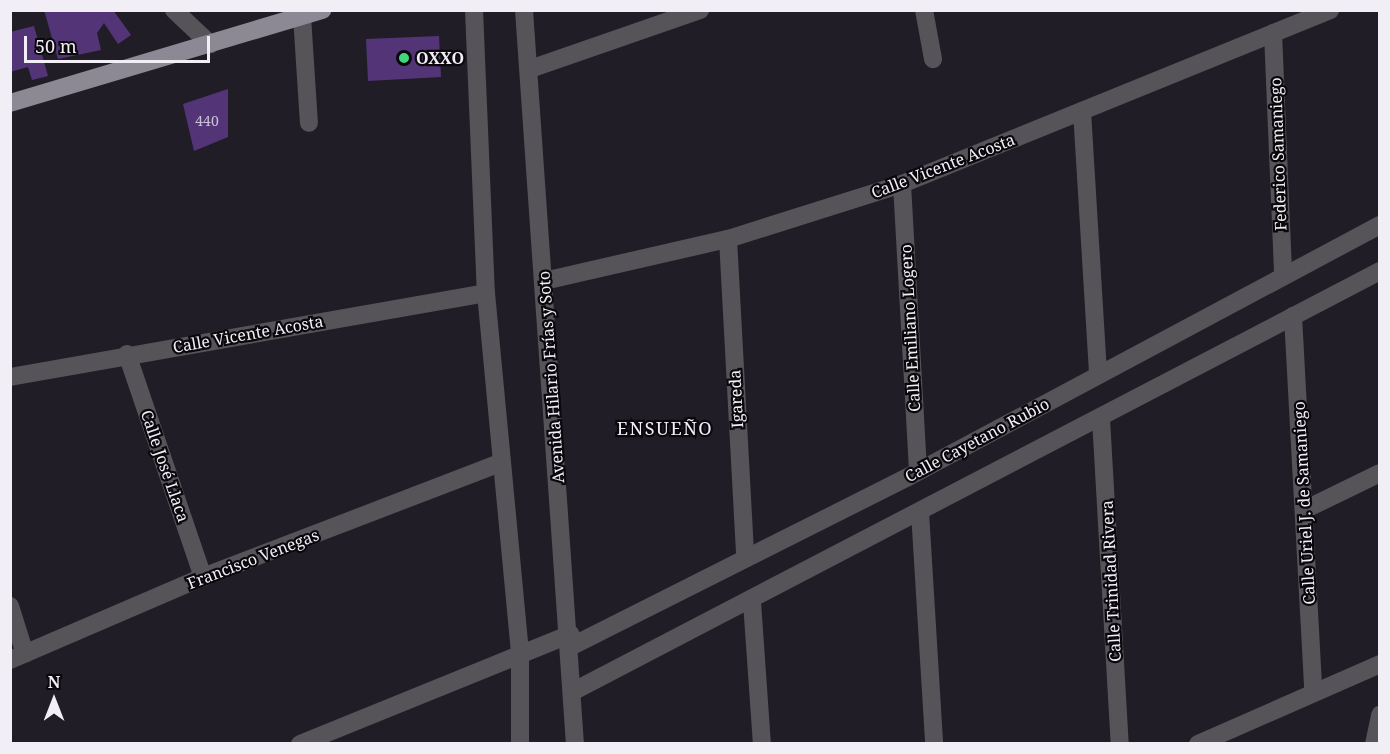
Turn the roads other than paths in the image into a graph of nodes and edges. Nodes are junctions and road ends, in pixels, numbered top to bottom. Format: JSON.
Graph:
{"nodes":[{"id":1,"x":174,"y":10,"type":"edge"},
{"id":2,"x":322,"y":10,"type":"edge"},
{"id":3,"x":474,"y":10,"type":"edge"},
{"id":4,"x":524,"y":10,"type":"edge"},
{"id":5,"x":700,"y":10,"type":"edge"},
{"id":6,"x":924,"y":10,"type":"edge"},
{"id":7,"x":1330,"y":10,"type":"edge"},
{"id":8,"x":302,"y":16,"type":"junction"},
{"id":9,"x":1273,"y":33,"type":"junction"},
{"id":10,"x":210,"y":44,"type":"junction"},
{"id":11,"x":933,"y":59,"type":"dead end"},
{"id":12,"x":530,"y":69,"type":"junction"},
{"id":13,"x":10,"y":103,"type":"edge"},
{"id":14,"x":1082,"y":111,"type":"junction"},
{"id":15,"x":309,"y":123,"type":"dead end"},
{"id":16,"x":902,"y":184,"type":"junction"},
{"id":17,"x":1380,"y":225,"type":"edge"},
{"id":18,"x":728,"y":239,"type":"junction"},
{"id":19,"x":1380,"y":271,"type":"edge"},
{"id":20,"x":1283,"y":275,"type":"junction"},
{"id":21,"x":544,"y":281,"type":"junction"},
{"id":22,"x":486,"y":293,"type":"junction"},
{"id":23,"x":1293,"y":316,"type":"junction"},
{"id":24,"x":127,"y":354,"type":"junction"},
{"id":25,"x":1098,"y":375,"type":"junction"},
{"id":26,"x":10,"y":377,"type":"edge"},
{"id":27,"x":1101,"y":419,"type":"junction"},
{"id":28,"x":498,"y":464,"type":"junction"},
{"id":29,"x":918,"y":472,"type":"junction"},
{"id":30,"x":1380,"y":473,"type":"edge"},
{"id":31,"x":1306,"y":509,"type":"junction"},
{"id":32,"x":920,"y":512,"type":"junction"},
{"id":33,"x":745,"y":558,"type":"junction"},
{"id":34,"x":203,"y":577,"type":"junction"},
{"id":35,"x":752,"y":602,"type":"junction"},
{"id":36,"x":10,"y":606,"type":"edge"},
{"id":37,"x":571,"y":641,"type":"junction"},
{"id":38,"x":520,"y":653,"type":"junction"},
{"id":39,"x":18,"y":657,"type":"edge"},
{"id":40,"x":1380,"y":664,"type":"edge"},
{"id":41,"x":1313,"y":690,"type":"junction"},
{"id":42,"x":572,"y":692,"type":"junction"},
{"id":43,"x":1380,"y":715,"type":"edge"},
{"id":44,"x":300,"y":744,"type":"edge"},
{"id":45,"x":520,"y":744,"type":"edge"},
{"id":46,"x":576,"y":744,"type":"edge"},
{"id":47,"x":762,"y":744,"type":"edge"},
{"id":48,"x":934,"y":744,"type":"edge"},
{"id":49,"x":1120,"y":744,"type":"edge"},
{"id":50,"x":1198,"y":744,"type":"edge"},
{"id":51,"x":1374,"y":744,"type":"edge"}],
"edges":[{"from":1,"to":10,"type":"street"},
{"from":2,"to":8,"type":"main road"},
{"from":3,"to":22,"type":"street"},
{"from":4,"to":12,"type":"street","name":"Avenida Hilario Frías y Soto"},
{"from":5,"to":12,"type":"street"},
{"from":6,"to":11,"type":"street"},
{"from":7,"to":9,"type":"street","name":"Calle Vicente Acosta"},
{"from":8,"to":10,"type":"main road"},
{"from":8,"to":15,"type":"street"},
{"from":9,"to":14,"type":"street","name":"Calle Vicente Acosta"},
{"from":9,"to":20,"type":"street","name":"Federico Samaniego"},
{"from":10,"to":13,"type":"main road"},
{"from":12,"to":21,"type":"street","name":"Avenida Hilario Frías y Soto"},
{"from":14,"to":16,"type":"street","name":"Calle Vicente Acosta"},
{"from":14,"to":25,"type":"street"},
{"from":16,"to":18,"type":"street","name":"Calle Vicente Acosta"},
{"from":16,"to":29,"type":"street","name":"Calle Emiliano Logero"},
{"from":17,"to":20,"type":"street","name":"Calle Cayetano Rubio"},
{"from":18,"to":21,"type":"street","name":"Calle Vicente Acosta"},
{"from":18,"to":33,"type":"street","name":"Igareda"},
{"from":19,"to":23,"type":"street"},
{"from":20,"to":25,"type":"street","name":"Calle Cayetano Rubio"},
{"from":21,"to":37,"type":"street","name":"Avenida Hilario Frías y Soto"},
{"from":22,"to":24,"type":"street","name":"Calle Vicente Acosta"},
{"from":22,"to":28,"type":"street"},
{"from":23,"to":27,"type":"street"},
{"from":23,"to":31,"type":"street","name":"Calle Uriel J. de Samaniego"},
{"from":24,"to":26,"type":"street","name":"Calle Vicente Acosta"},
{"from":24,"to":34,"type":"street","name":"Calle José Llaca"},
{"from":25,"to":29,"type":"street","name":"Calle Cayetano Rubio"},
{"from":27,"to":32,"type":"street"},
{"from":27,"to":49,"type":"street","name":"Calle Trinidad Rivera"},
{"from":28,"to":34,"type":"street","name":"Francisco Venegas"},
{"from":28,"to":38,"type":"street"},
{"from":29,"to":33,"type":"street","name":"Calle Cayetano Rubio"},
{"from":30,"to":31,"type":"street"},
{"from":31,"to":41,"type":"street","name":"Calle Uriel J. de Samaniego"},
{"from":32,"to":35,"type":"street"},
{"from":32,"to":48,"type":"street"},
{"from":33,"to":37,"type":"street","name":"Calle Cayetano Rubio"},
{"from":34,"to":39,"type":"street","name":"Francisco Venegas"},
{"from":35,"to":42,"type":"street"},
{"from":35,"to":47,"type":"street"},
{"from":36,"to":39,"type":"street"},
{"from":37,"to":38,"type":"street","name":"Calle Cayetano Rubio"},
{"from":37,"to":42,"type":"street","name":"Avenida Hilario Frías y Soto"},
{"from":38,"to":44,"type":"street","name":"Calle Cayetano Rubio"},
{"from":38,"to":45,"type":"street"},
{"from":40,"to":41,"type":"street"},
{"from":41,"to":50,"type":"street"},
{"from":42,"to":46,"type":"street","name":"Avenida Hilario Frías y Soto"},
{"from":43,"to":51,"type":"street"}]}
